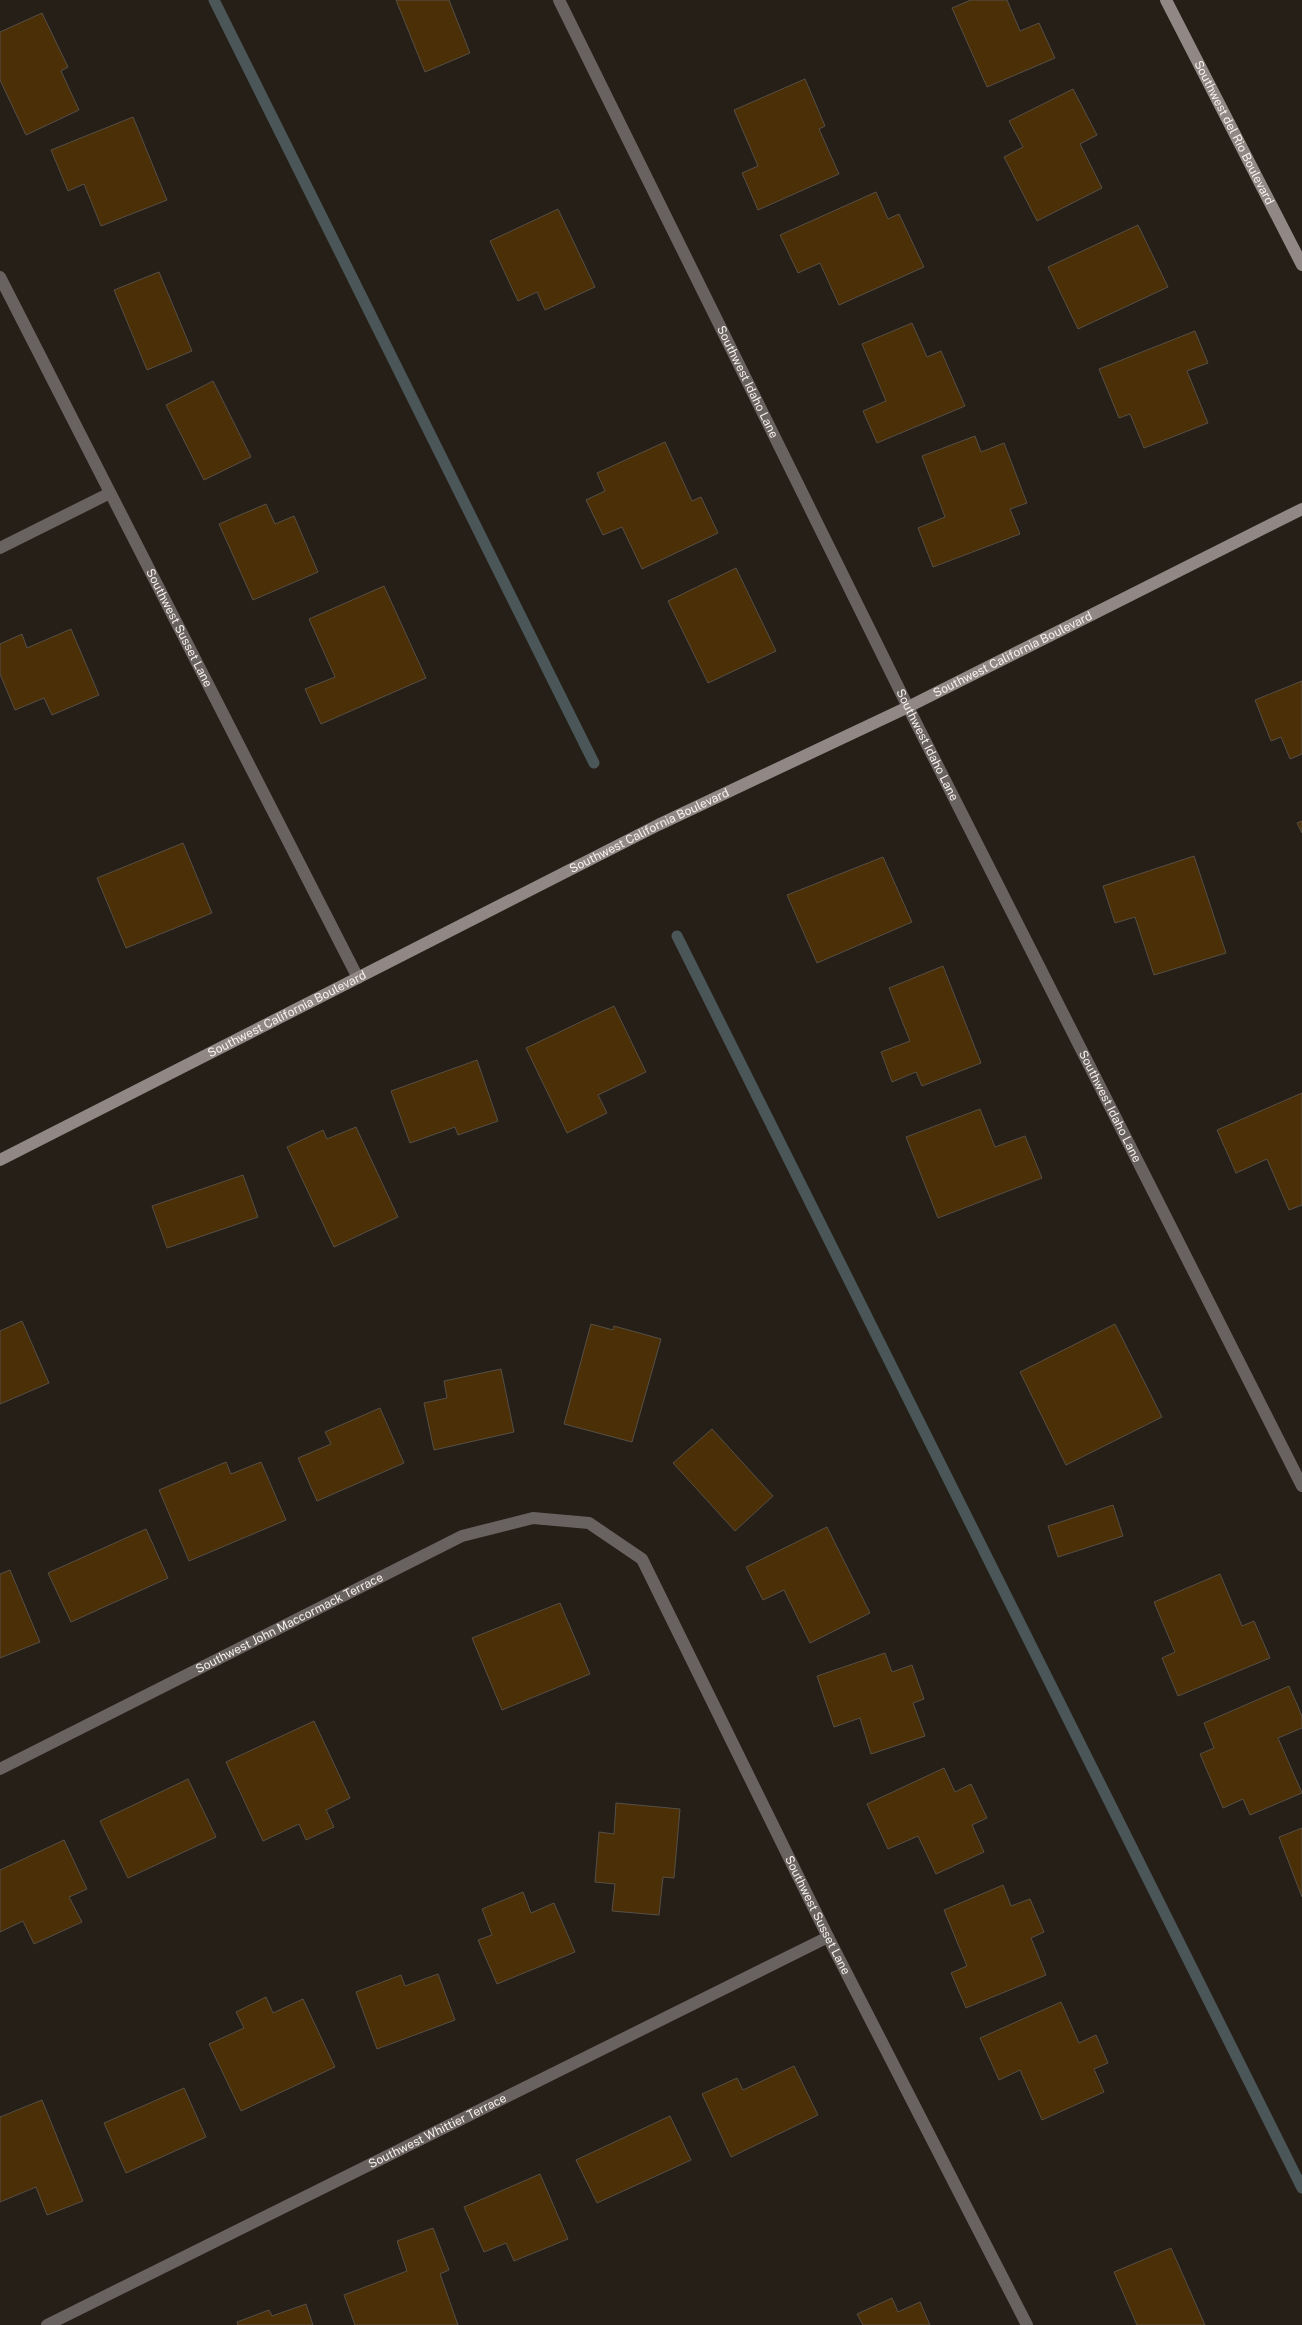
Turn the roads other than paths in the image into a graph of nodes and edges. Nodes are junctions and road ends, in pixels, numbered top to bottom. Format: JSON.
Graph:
{"nodes":[{"id":1,"x":559,"y":0,"type":"edge"},
{"id":2,"x":1166,"y":0,"type":"edge"},
{"id":3,"x":1302,"y":265,"type":"edge"},
{"id":4,"x":0,"y":277,"type":"edge"},
{"id":5,"x":110,"y":493,"type":"junction"},
{"id":6,"x":1302,"y":509,"type":"edge"},
{"id":7,"x":0,"y":548,"type":"edge"},
{"id":8,"x":908,"y":707,"type":"junction"},
{"id":9,"x":358,"y":978,"type":"junction"},
{"id":10,"x":0,"y":1160,"type":"edge"},
{"id":11,"x":1302,"y":1486,"type":"edge"},
{"id":12,"x":589,"y":1523,"type":"joint"},
{"id":13,"x":0,"y":1769,"type":"edge"},
{"id":14,"x":828,"y":1937,"type":"junction"},
{"id":15,"x":47,"y":2325,"type":"edge"},
{"id":16,"x":1027,"y":2325,"type":"edge"}],
"edges":[{"from":1,"to":8,"type":"street","name":"Southwest Idaho Lane"},
{"from":2,"to":3,"type":"street","name":"Southwest del Rio Boulevard"},
{"from":4,"to":5,"type":"street","name":"Southwest Susset Lane"},
{"from":5,"to":7,"type":"street"},
{"from":5,"to":9,"type":"street","name":"Southwest Susset Lane"},
{"from":6,"to":8,"type":"street","name":"Southwest California Boulevard"},
{"from":8,"to":9,"type":"street","name":"Southwest California Boulevard"},
{"from":8,"to":11,"type":"street","name":"Southwest Idaho Lane"},
{"from":9,"to":10,"type":"street","name":"Southwest California Boulevard"},
{"from":12,"to":13,"type":"street","name":"Southwest John Maccormack Terrace"},
{"from":12,"to":14,"type":"street","name":"Southwest Susset Lane"},
{"from":14,"to":15,"type":"street","name":"Southwest Whittier Terrace"},
{"from":14,"to":16,"type":"street","name":"Southwest Susset Lane"}]}
